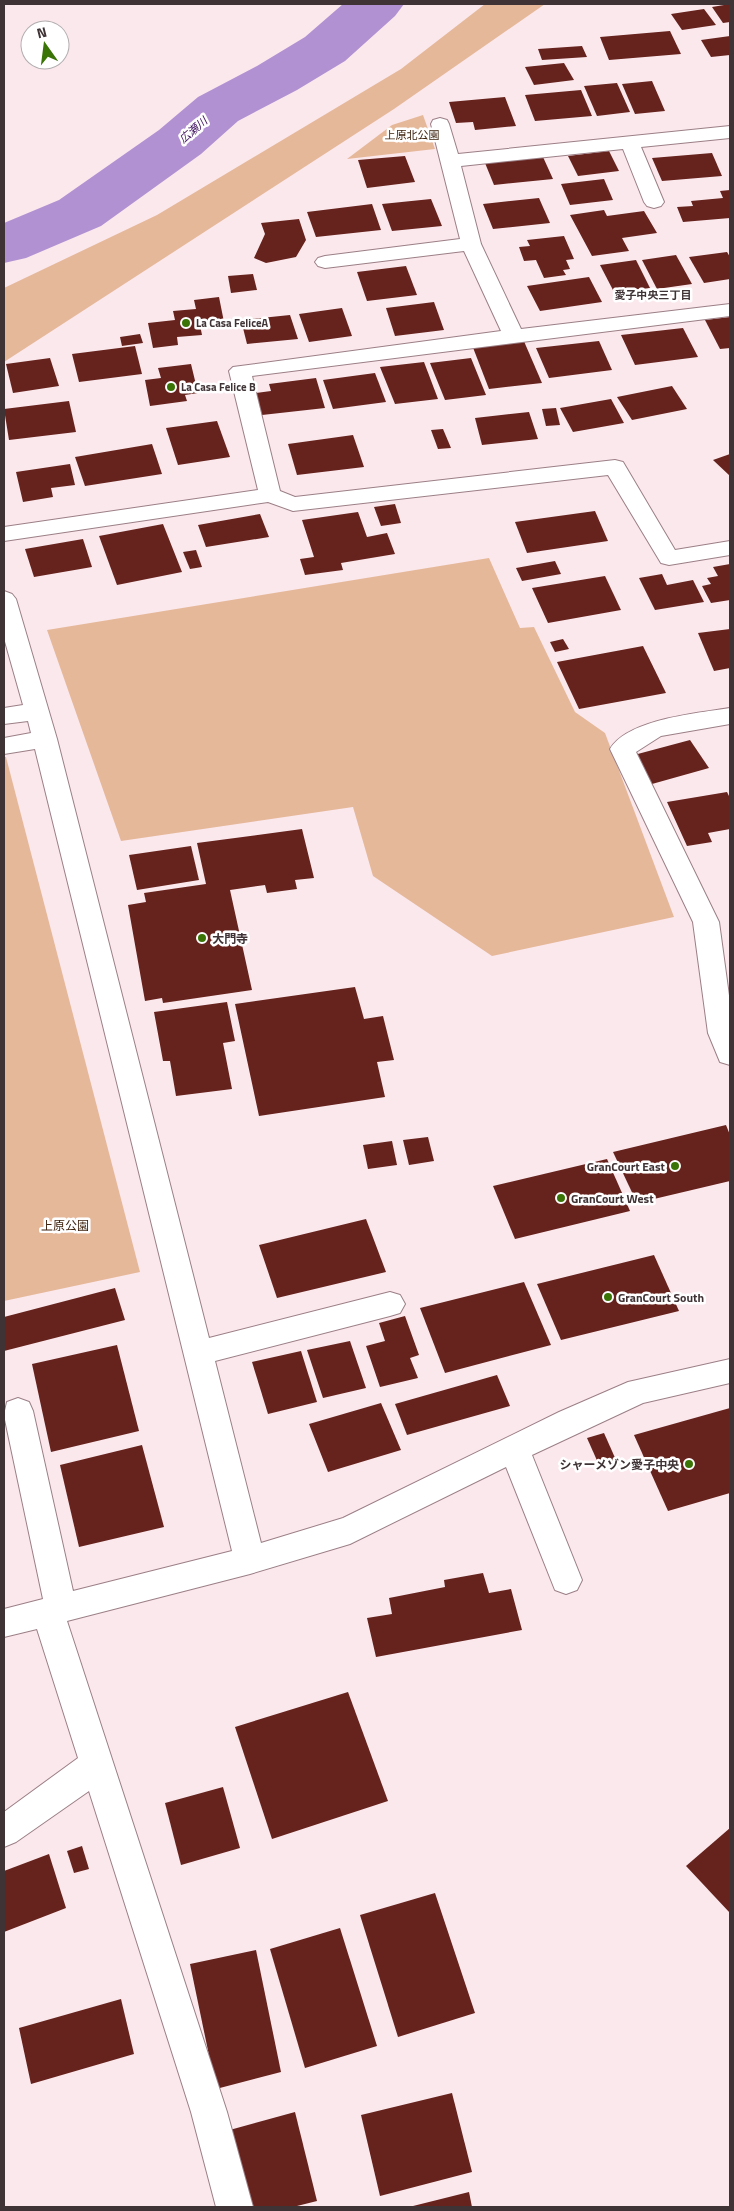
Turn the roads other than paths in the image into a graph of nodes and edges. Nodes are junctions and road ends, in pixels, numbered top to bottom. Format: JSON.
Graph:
{"nodes":[{"id":1,"x":440,"y":124,"type":"dead end"},
{"id":2,"x":730,"y":132,"type":"edge"},
{"id":3,"x":630,"y":142,"type":"junction"},
{"id":4,"x":450,"y":161,"type":"junction"},
{"id":5,"x":654,"y":202,"type":"dead end"},
{"id":6,"x":471,"y":244,"type":"junction"},
{"id":7,"x":325,"y":262,"type":"dead end"},
{"id":8,"x":730,"y":310,"type":"edge"},
{"id":9,"x":514,"y":336,"type":"junction"},
{"id":10,"x":270,"y":495,"type":"junction"},
{"id":11,"x":4,"y":534,"type":"edge"},
{"id":12,"x":730,"y":548,"type":"edge"},
{"id":13,"x":4,"y":599,"type":"edge"},
{"id":14,"x":37,"y":712,"type":"junction"},
{"id":15,"x":4,"y":716,"type":"edge"},
{"id":16,"x":730,"y":716,"type":"edge"},
{"id":17,"x":45,"y":739,"type":"junction"},
{"id":18,"x":4,"y":746,"type":"edge"},
{"id":19,"x":730,"y":1054,"type":"edge"},
{"id":20,"x":390,"y":1304,"type":"dead end"},
{"id":21,"x":199,"y":1353,"type":"junction"},
{"id":22,"x":730,"y":1371,"type":"edge"},
{"id":23,"x":18,"y":1411,"type":"dead end"},
{"id":24,"x":514,"y":1448,"type":"junction"},
{"id":25,"x":250,"y":1560,"type":"junction"},
{"id":26,"x":566,"y":1580,"type":"dead end"},
{"id":27,"x":55,"y":1611,"type":"junction"},
{"id":28,"x":4,"y":1623,"type":"edge"},
{"id":29,"x":96,"y":1764,"type":"junction"},
{"id":30,"x":4,"y":1831,"type":"edge"},
{"id":31,"x":235,"y":2207,"type":"edge"}],
"edges":[{"from":1,"to":4,"type":"street"},
{"from":2,"to":3,"type":"street"},
{"from":3,"to":4,"type":"street"},
{"from":3,"to":5,"type":"street"},
{"from":4,"to":6,"type":"street"},
{"from":6,"to":7,"type":"street"},
{"from":6,"to":9,"type":"street"},
{"from":8,"to":9,"type":"street"},
{"from":9,"to":10,"type":"street"},
{"from":10,"to":11,"type":"street"},
{"from":10,"to":12,"type":"street"},
{"from":13,"to":14,"type":"street"},
{"from":14,"to":15,"type":"street"},
{"from":14,"to":17,"type":"street"},
{"from":16,"to":19,"type":"street"},
{"from":17,"to":18,"type":"street"},
{"from":17,"to":21,"type":"street"},
{"from":20,"to":21,"type":"street"},
{"from":21,"to":25,"type":"street"},
{"from":22,"to":24,"type":"street"},
{"from":23,"to":27,"type":"street"},
{"from":24,"to":25,"type":"street"},
{"from":24,"to":26,"type":"street"},
{"from":25,"to":27,"type":"street"},
{"from":27,"to":28,"type":"street"},
{"from":27,"to":29,"type":"street"},
{"from":29,"to":30,"type":"street"},
{"from":29,"to":31,"type":"street"}]}
